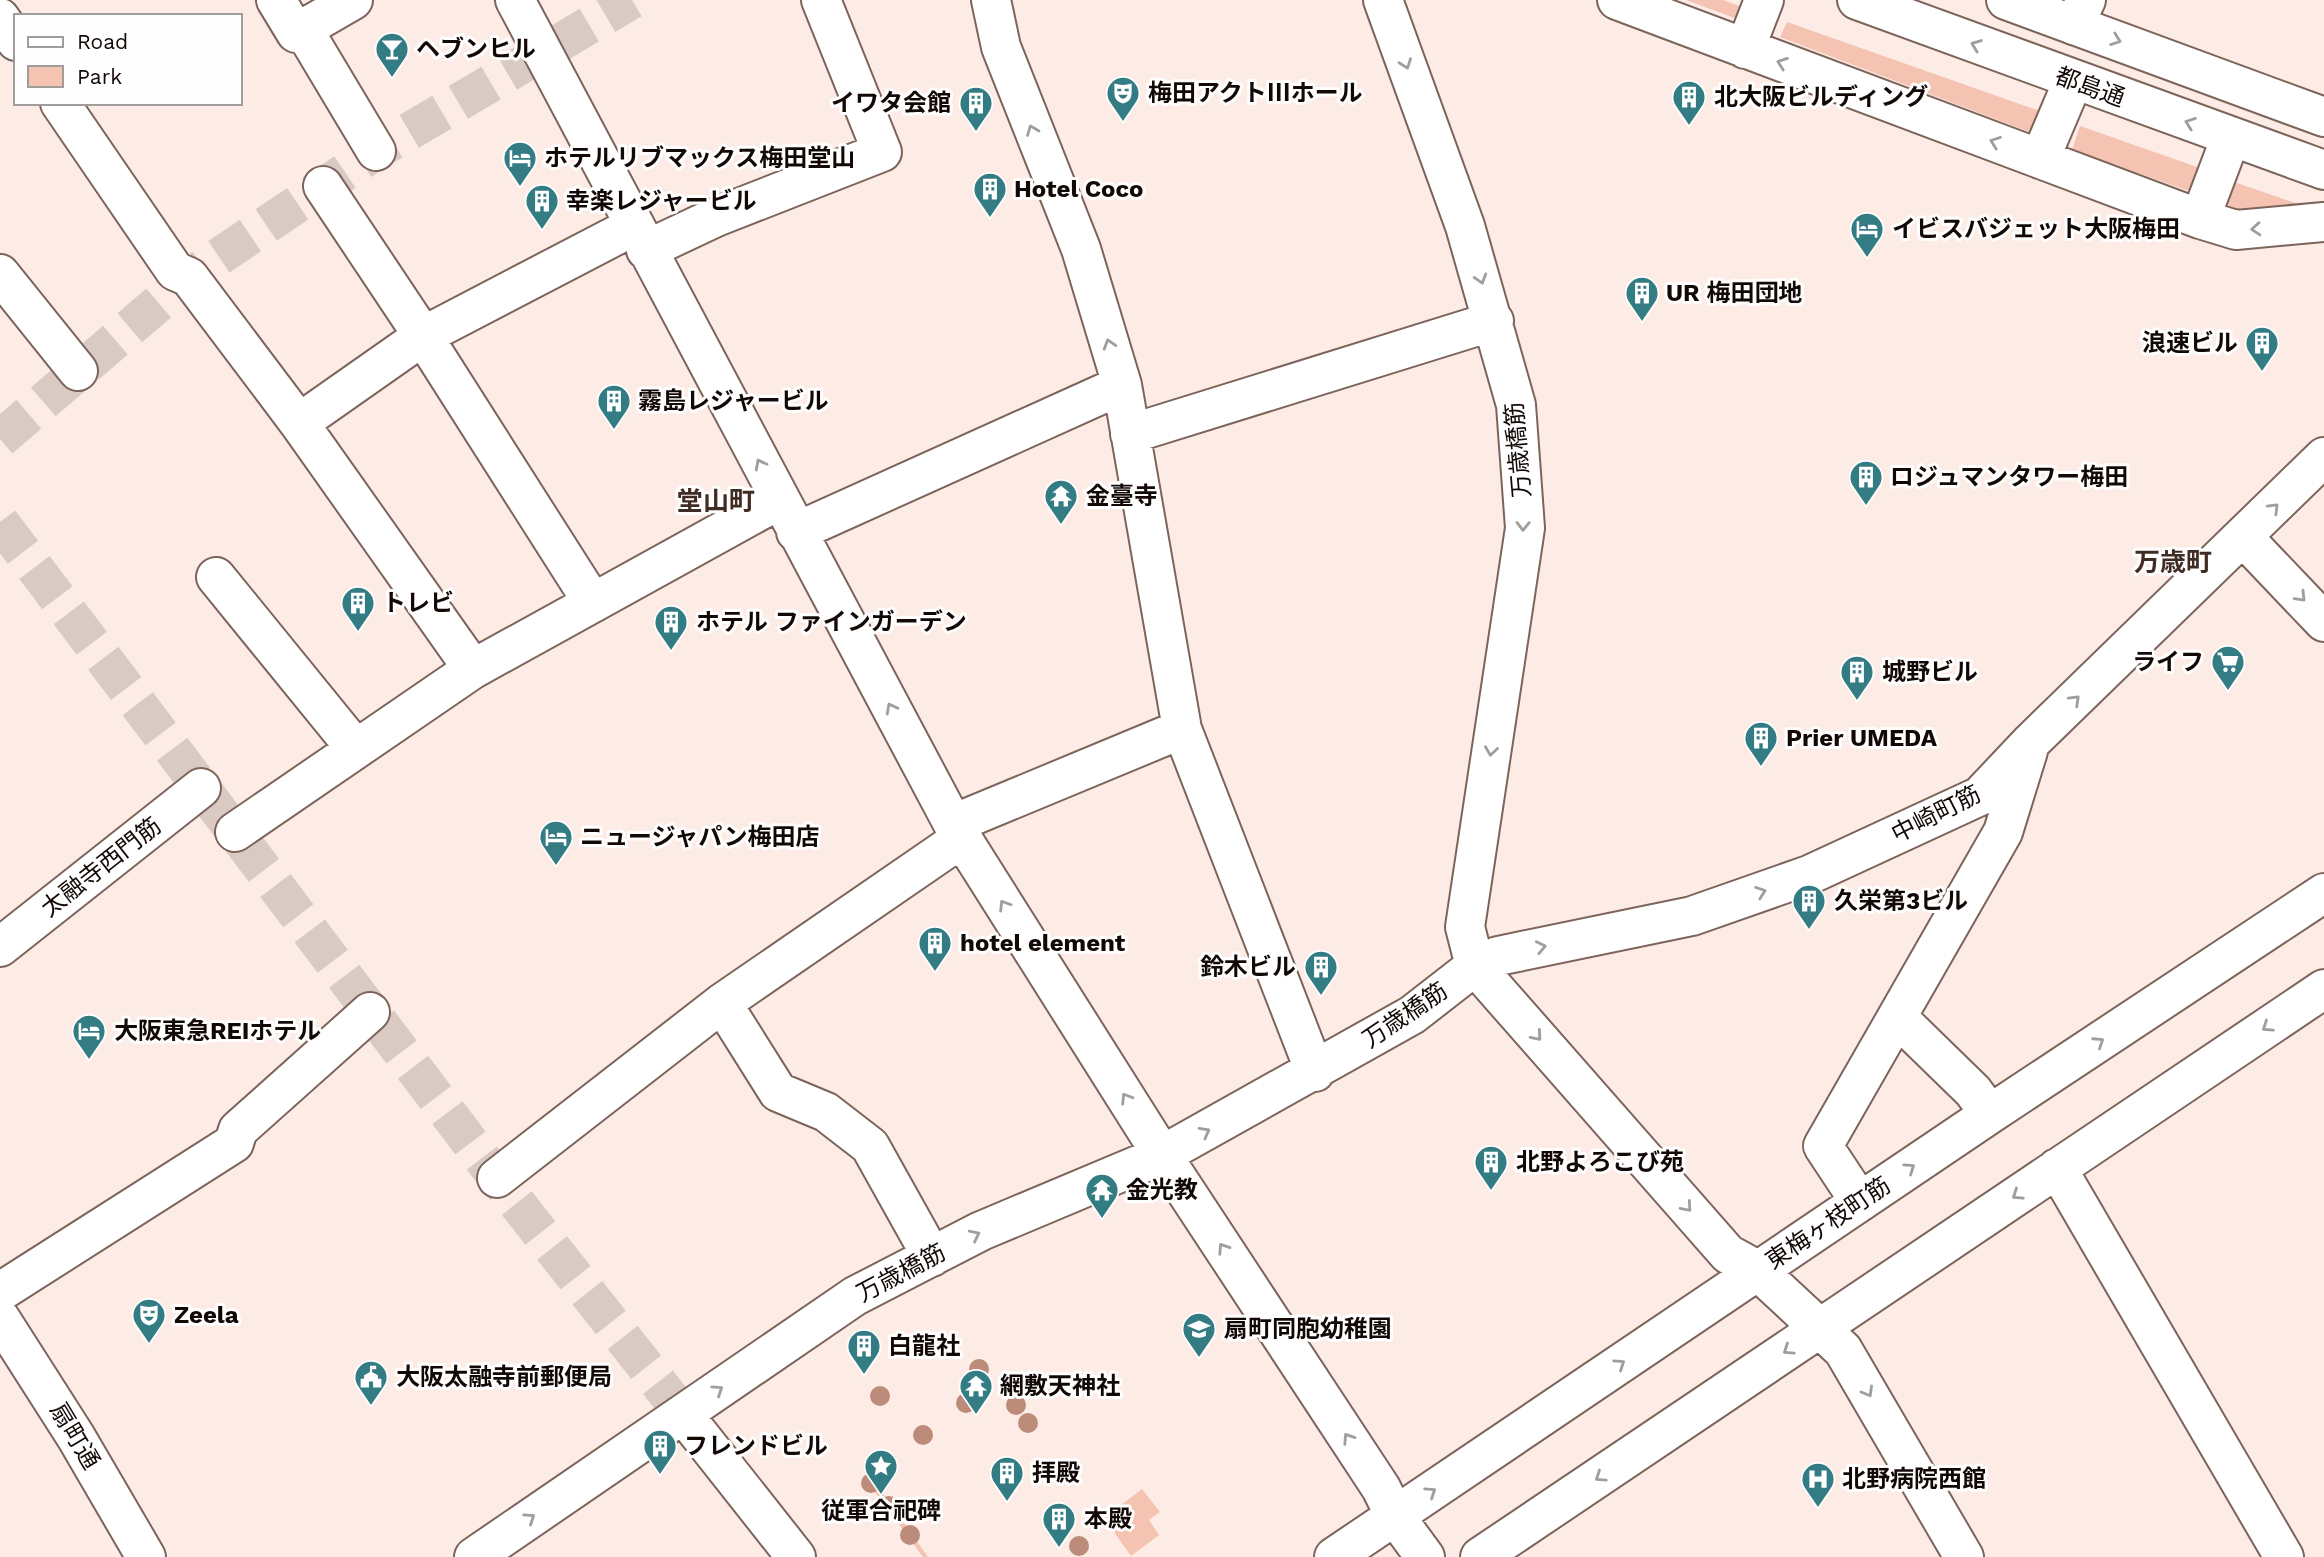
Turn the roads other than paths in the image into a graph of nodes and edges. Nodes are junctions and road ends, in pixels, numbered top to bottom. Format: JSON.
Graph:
{"nodes":[{"id":1,"x":276,"y":0,"type":"edge"},
{"id":2,"x":353,"y":0,"type":"edge"},
{"id":3,"x":515,"y":0,"type":"edge"},
{"id":4,"x":821,"y":0,"type":"edge"},
{"id":5,"x":991,"y":0,"type":"edge"},
{"id":6,"x":1383,"y":0,"type":"edge"},
{"id":7,"x":1617,"y":0,"type":"edge"},
{"id":8,"x":1764,"y":0,"type":"edge"},
{"id":9,"x":1857,"y":0,"type":"edge"},
{"id":10,"x":2006,"y":0,"type":"edge"},
{"id":11,"x":2080,"y":13,"type":"edge"},
{"id":12,"x":0,"y":18,"type":"edge"},
{"id":13,"x":303,"y":29,"type":"junction"},
{"id":14,"x":14,"y":38,"type":"edge"},
{"id":15,"x":1745,"y":49,"type":"junction"},
{"id":16,"x":2073,"y":81,"type":"junction"},
{"id":17,"x":61,"y":105,"type":"edge"},
{"id":18,"x":2324,"y":117,"type":"edge"},
{"id":19,"x":2231,"y":137,"type":"junction"},
{"id":20,"x":376,"y":151,"type":"dead end"},
{"id":21,"x":2040,"y":159,"type":"junction"},
{"id":22,"x":2324,"y":170,"type":"edge"},
{"id":23,"x":323,"y":186,"type":"dead end"},
{"id":24,"x":2200,"y":219,"type":"junction"},
{"id":25,"x":2324,"y":222,"type":"edge"},
{"id":26,"x":640,"y":238,"type":"junction"},
{"id":27,"x":0,"y":274,"type":"edge"},
{"id":28,"x":1494,"y":321,"type":"junction"},
{"id":29,"x":424,"y":335,"type":"junction"},
{"id":30,"x":78,"y":371,"type":"dead end"},
{"id":31,"x":1122,"y":386,"type":"junction"},
{"id":32,"x":299,"y":423,"type":"junction"},
{"id":33,"x":1130,"y":434,"type":"junction"},
{"id":34,"x":2324,"y":457,"type":"edge"},
{"id":35,"x":788,"y":516,"type":"junction"},
{"id":36,"x":2244,"y":538,"type":"junction"},
{"id":37,"x":216,"y":577,"type":"dead end"},
{"id":38,"x":593,"y":603,"type":"junction"},
{"id":39,"x":2324,"y":622,"type":"edge"},
{"id":40,"x":473,"y":669,"type":"junction"},
{"id":41,"x":1182,"y":729,"type":"junction"},
{"id":42,"x":2031,"y":742,"type":"junction"},
{"id":43,"x":356,"y":749,"type":"junction"},
{"id":44,"x":201,"y":788,"type":"dead end"},
{"id":45,"x":958,"y":831,"type":"junction"},
{"id":46,"x":235,"y":832,"type":"dead end"},
{"id":47,"x":2324,"y":893,"type":"edge"},
{"id":48,"x":0,"y":947,"type":"edge"},
{"id":49,"x":1475,"y":967,"type":"junction"},
{"id":50,"x":2324,"y":989,"type":"edge"},
{"id":51,"x":722,"y":1003,"type":"junction"},
{"id":52,"x":370,"y":1012,"type":"dead end"},
{"id":53,"x":1898,"y":1018,"type":"junction"},
{"id":54,"x":1315,"y":1072,"type":"junction"},
{"id":55,"x":1990,"y":1114,"type":"junction"},
{"id":56,"x":1162,"y":1155,"type":"junction"},
{"id":57,"x":2057,"y":1168,"type":"junction"},
{"id":58,"x":497,"y":1178,"type":"dead end"},
{"id":59,"x":1860,"y":1202,"type":"junction"},
{"id":60,"x":932,"y":1256,"type":"junction"},
{"id":61,"x":1757,"y":1270,"type":"junction"},
{"id":62,"x":0,"y":1292,"type":"edge"},
{"id":63,"x":0,"y":1318,"type":"edge"},
{"id":64,"x":1821,"y":1328,"type":"junction"},
{"id":65,"x":682,"y":1414,"type":"junction"},
{"id":66,"x":1395,"y":1516,"type":"junction"},
{"id":67,"x":146,"y":1557,"type":"edge"},
{"id":68,"x":474,"y":1557,"type":"edge"},
{"id":69,"x":796,"y":1557,"type":"edge"},
{"id":70,"x":1334,"y":1557,"type":"edge"},
{"id":71,"x":1425,"y":1557,"type":"edge"},
{"id":72,"x":1480,"y":1557,"type":"edge"},
{"id":73,"x":1964,"y":1557,"type":"edge"},
{"id":74,"x":2284,"y":1557,"type":"edge"}],
"edges":[{"from":1,"to":13,"type":"street"},
{"from":2,"to":13,"type":"street"},
{"from":3,"to":26,"type":"street"},
{"from":4,"to":26,"type":"street"},
{"from":31,"to":5,"type":"street","one_way":true},
{"from":6,"to":28,"type":"street","name":"万歳橋筋","one_way":true},
{"from":7,"to":15,"type":"street"},
{"from":8,"to":15,"type":"street"},
{"from":16,"to":9,"type":"street","name":"都島通","one_way":true},
{"from":10,"to":11,"type":"street"},
{"from":11,"to":18,"type":"street","one_way":true},
{"from":12,"to":14,"type":"street"},
{"from":13,"to":20,"type":"street"},
{"from":21,"to":15,"type":"street","one_way":true},
{"from":19,"to":16,"type":"street","name":"都島通","one_way":true},
{"from":16,"to":21,"type":"street"},
{"from":17,"to":32,"type":"street"},
{"from":19,"to":22,"type":"street","name":"都島通"},
{"from":19,"to":24,"type":"street"},
{"from":21,"to":24,"type":"street"},
{"from":23,"to":29,"type":"street"},
{"from":25,"to":24,"type":"street","one_way":true},
{"from":26,"to":29,"type":"street"},
{"from":35,"to":26,"type":"street","one_way":true},
{"from":27,"to":30,"type":"street"},
{"from":28,"to":33,"type":"street"},
{"from":28,"to":49,"type":"street","name":"万歳橋筋","one_way":true},
{"from":29,"to":32,"type":"street"},
{"from":29,"to":38,"type":"street"},
{"from":31,"to":33,"type":"street"},
{"from":31,"to":35,"type":"street"},
{"from":32,"to":40,"type":"street"},
{"from":33,"to":41,"type":"street"},
{"from":36,"to":34,"type":"street","name":"中崎町筋","one_way":true},
{"from":35,"to":38,"type":"street"},
{"from":45,"to":35,"type":"street","one_way":true},
{"from":36,"to":39,"type":"street","one_way":true},
{"from":42,"to":36,"type":"street","name":"中崎町筋","one_way":true},
{"from":37,"to":43,"type":"street"},
{"from":38,"to":40,"type":"street"},
{"from":40,"to":43,"type":"street"},
{"from":41,"to":45,"type":"street"},
{"from":41,"to":54,"type":"street"},
{"from":49,"to":42,"type":"street","name":"中崎町筋","one_way":true},
{"from":42,"to":53,"type":"street"},
{"from":43,"to":46,"type":"street"},
{"from":44,"to":48,"type":"street","name":"太融寺西門筋"},
{"from":45,"to":51,"type":"street"},
{"from":56,"to":45,"type":"street","one_way":true},
{"from":55,"to":47,"type":"street","name":"東梅ヶ枝町筋","one_way":true},
{"from":49,"to":54,"type":"street","name":"万歳橋筋"},
{"from":49,"to":61,"type":"street","one_way":true},
{"from":50,"to":57,"type":"street","one_way":true},
{"from":51,"to":58,"type":"street"},
{"from":51,"to":60,"type":"street"},
{"from":52,"to":62,"type":"street"},
{"from":53,"to":55,"type":"street"},
{"from":53,"to":59,"type":"street"},
{"from":56,"to":54,"type":"street","name":"万歳橋筋","one_way":true},
{"from":59,"to":55,"type":"street","name":"東梅ヶ枝町筋","one_way":true},
{"from":60,"to":56,"type":"street","name":"万歳橋筋","one_way":true},
{"from":66,"to":56,"type":"street","one_way":true},
{"from":57,"to":64,"type":"street","one_way":true},
{"from":57,"to":74,"type":"street"},
{"from":59,"to":61,"type":"street","name":"東梅ヶ枝町筋"},
{"from":65,"to":60,"type":"street","name":"万歳橋筋","one_way":true},
{"from":61,"to":64,"type":"street"},
{"from":66,"to":61,"type":"street","name":"東梅ヶ枝町筋","one_way":true},
{"from":63,"to":67,"type":"street","name":"扇町通"},
{"from":64,"to":72,"type":"street","one_way":true},
{"from":64,"to":73,"type":"street","one_way":true},
{"from":68,"to":65,"type":"street","name":"万歳橋筋","one_way":true},
{"from":65,"to":69,"type":"street"},
{"from":66,"to":70,"type":"street","name":"東梅ヶ枝町筋"},
{"from":66,"to":71,"type":"street"}]}
